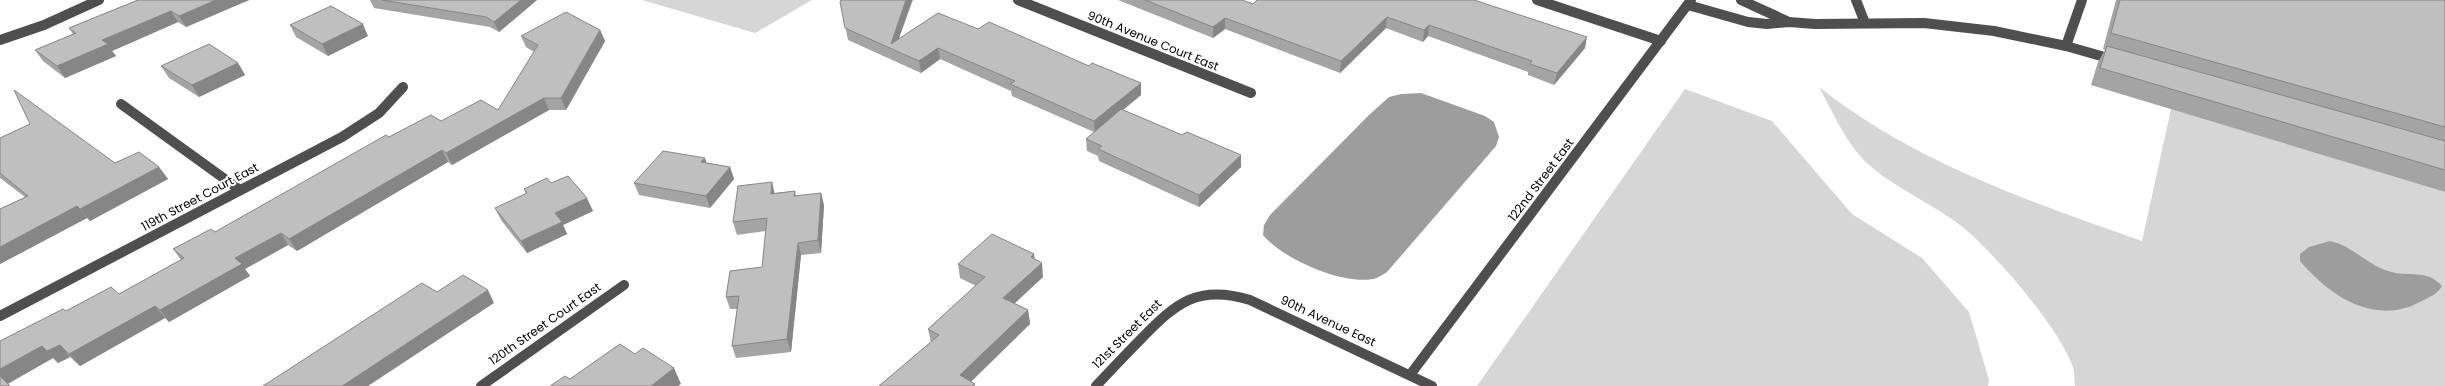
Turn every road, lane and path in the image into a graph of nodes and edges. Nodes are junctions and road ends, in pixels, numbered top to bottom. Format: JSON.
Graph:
{"nodes":[{"id":1,"x":99,"y":0,"type":"edge"},
{"id":2,"x":1018,"y":0,"type":"edge"},
{"id":3,"x":1537,"y":0,"type":"edge"},
{"id":4,"x":1740,"y":0,"type":"edge"},
{"id":5,"x":1856,"y":0,"type":"edge"},
{"id":6,"x":2082,"y":0,"type":"edge"},
{"id":7,"x":1690,"y":2,"type":"edge"},
{"id":8,"x":1789,"y":22,"type":"junction"},
{"id":9,"x":1865,"y":23,"type":"junction"},
{"id":10,"x":0,"y":40,"type":"edge"},
{"id":11,"x":1661,"y":41,"type":"junction"},
{"id":12,"x":2066,"y":46,"type":"junction"},
{"id":13,"x":2123,"y":63,"type":"edge"},
{"id":14,"x":403,"y":87,"type":"dead end"},
{"id":15,"x":1251,"y":93,"type":"dead end"},
{"id":16,"x":121,"y":104,"type":"dead end"},
{"id":17,"x":240,"y":190,"type":"junction"},
{"id":18,"x":624,"y":285,"type":"dead end"},
{"id":19,"x":1208,"y":294,"type":"joint"},
{"id":20,"x":0,"y":316,"type":"edge"},
{"id":21,"x":1410,"y":375,"type":"junction"},
{"id":22,"x":481,"y":386,"type":"edge"},
{"id":23,"x":1096,"y":386,"type":"edge"},
{"id":24,"x":1432,"y":386,"type":"edge"}],
"edges":[{"from":1,"to":10,"type":"street"},
{"from":2,"to":15,"type":"street","name":"90th Avenue Court East"},
{"from":3,"to":11,"type":"street"},
{"from":4,"to":8,"type":"street"},
{"from":5,"to":9,"type":"street"},
{"from":6,"to":12,"type":"street"},
{"from":7,"to":8,"type":"street"},
{"from":7,"to":11,"type":"street","name":"122nd Street East"},
{"from":8,"to":9,"type":"street"},
{"from":9,"to":12,"type":"street"},
{"from":11,"to":21,"type":"street","name":"122nd Street East"},
{"from":12,"to":13,"type":"street"},
{"from":14,"to":17,"type":"street","name":"119th Street Court East"},
{"from":16,"to":17,"type":"street"},
{"from":17,"to":20,"type":"street","name":"119th Street Court East"},
{"from":18,"to":22,"type":"street","name":"120th Street Court East"},
{"from":19,"to":21,"type":"street","name":"90th Avenue East"},
{"from":19,"to":23,"type":"street","name":"121st Street East"},
{"from":21,"to":24,"type":"street","name":"90th Avenue East"}]}
